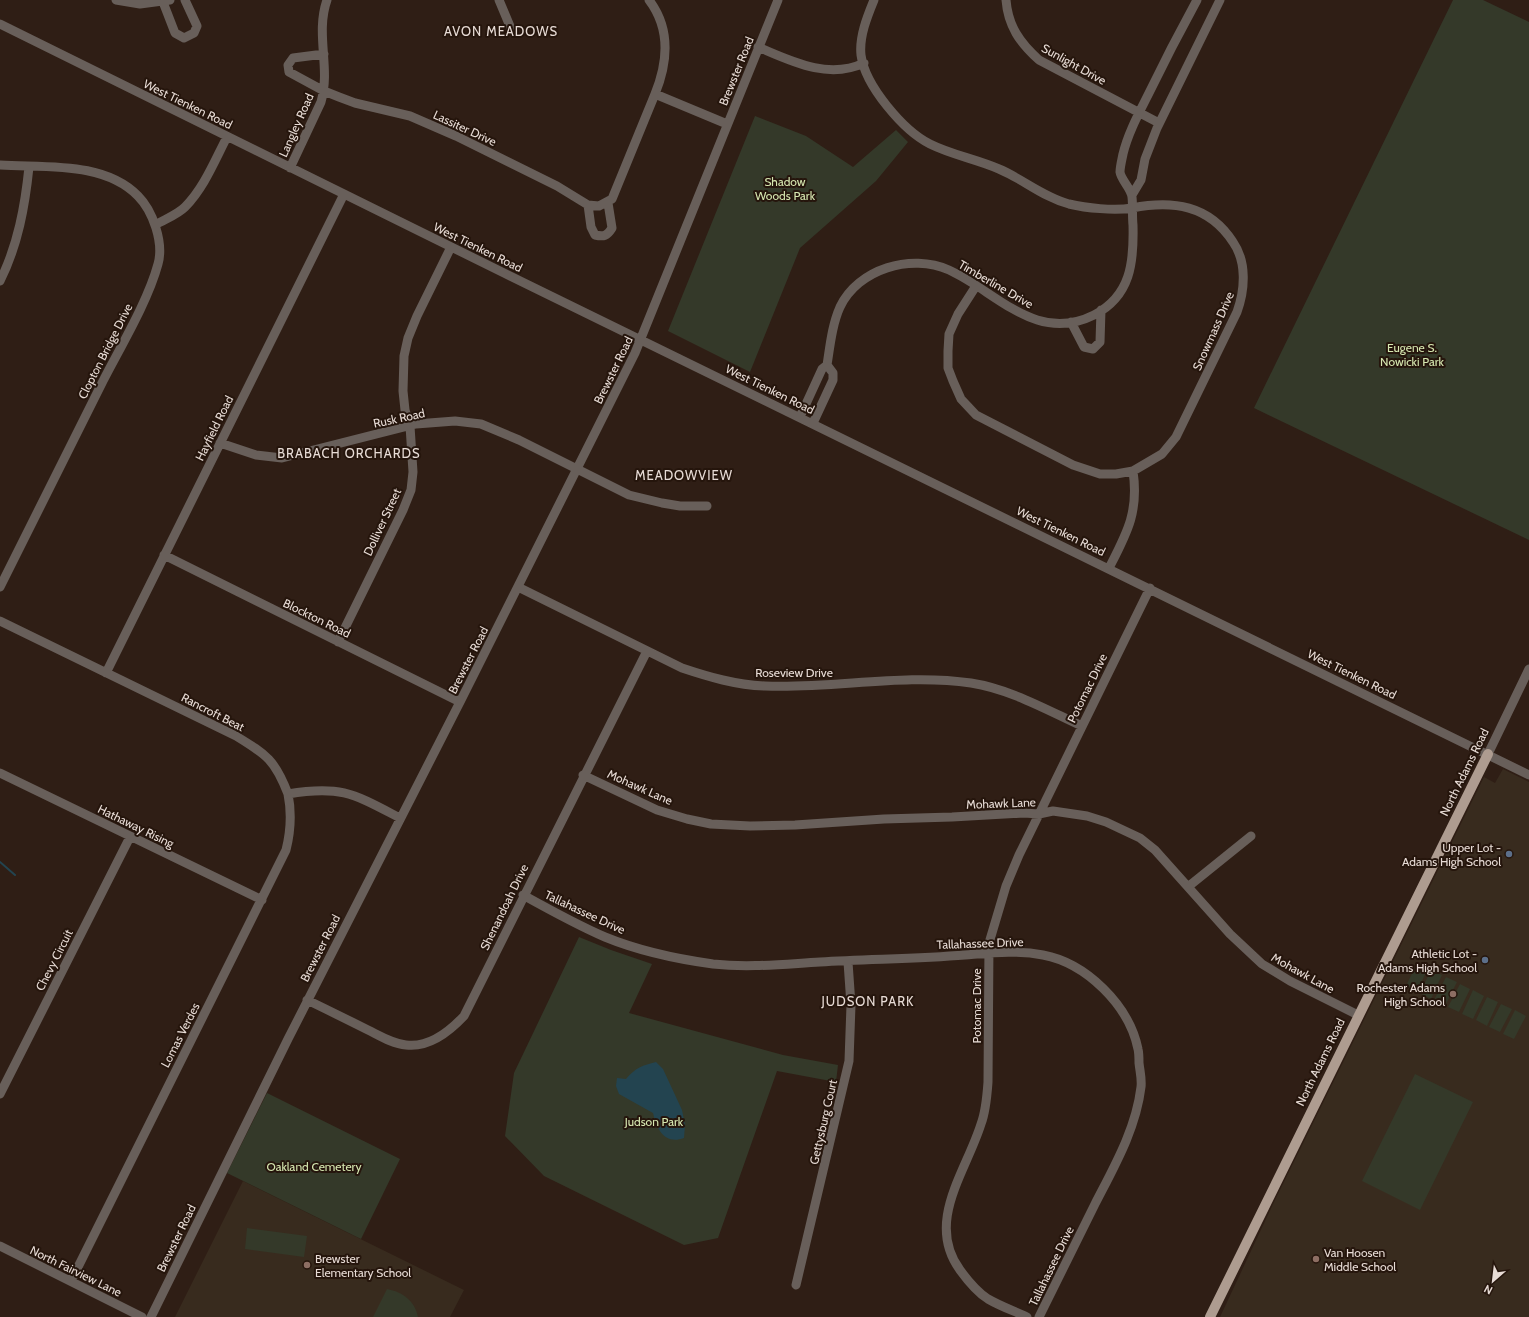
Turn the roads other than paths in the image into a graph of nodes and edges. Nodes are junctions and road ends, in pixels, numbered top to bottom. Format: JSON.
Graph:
{"nodes":[{"id":1,"x":116,"y":0,"type":"edge"},
{"id":2,"x":185,"y":0,"type":"edge"},
{"id":3,"x":327,"y":0,"type":"edge"},
{"id":4,"x":500,"y":0,"type":"edge"},
{"id":5,"x":649,"y":0,"type":"edge"},
{"id":6,"x":778,"y":0,"type":"edge"},
{"id":7,"x":874,"y":0,"type":"edge"},
{"id":8,"x":1006,"y":0,"type":"edge"},
{"id":9,"x":1197,"y":0,"type":"edge"},
{"id":10,"x":1220,"y":0,"type":"edge"},
{"id":11,"x":166,"y":1,"type":"edge"},
{"id":12,"x":0,"y":24,"type":"edge"},
{"id":13,"x":512,"y":31,"type":"dead end"},
{"id":14,"x":758,"y":47,"type":"junction"},
{"id":15,"x":324,"y":54,"type":"junction"},
{"id":16,"x":864,"y":63,"type":"junction"},
{"id":17,"x":324,"y":91,"type":"junction"},
{"id":18,"x":655,"y":94,"type":"junction"},
{"id":19,"x":1140,"y":112,"type":"junction"},
{"id":20,"x":1159,"y":123,"type":"junction"},
{"id":21,"x":727,"y":124,"type":"junction"},
{"id":22,"x":226,"y":137,"type":"junction"},
{"id":23,"x":0,"y":165,"type":"edge"},
{"id":24,"x":29,"y":167,"type":"junction"},
{"id":25,"x":290,"y":168,"type":"junction"},
{"id":26,"x":344,"y":194,"type":"junction"},
{"id":27,"x":1132,"y":195,"type":"junction"},
{"id":28,"x":608,"y":203,"type":"junction"},
{"id":29,"x":588,"y":205,"type":"junction"},
{"id":30,"x":1132,"y":208,"type":"junction"},
{"id":31,"x":155,"y":225,"type":"junction"},
{"id":32,"x":451,"y":247,"type":"junction"},
{"id":33,"x":0,"y":281,"type":"edge"},
{"id":34,"x":976,"y":286,"type":"junction"},
{"id":35,"x":1101,"y":310,"type":"junction"},
{"id":36,"x":1071,"y":322,"type":"junction"},
{"id":37,"x":641,"y":339,"type":"junction"},
{"id":38,"x":827,"y":365,"type":"junction"},
{"id":39,"x":800,"y":417,"type":"junction"},
{"id":40,"x":813,"y":423,"type":"junction"},
{"id":41,"x":410,"y":426,"type":"junction"},
{"id":42,"x":220,"y":443,"type":"junction"},
{"id":43,"x":577,"y":470,"type":"junction"},
{"id":44,"x":1133,"y":471,"type":"junction"},
{"id":45,"x":708,"y":506,"type":"dead end"},
{"id":46,"x":164,"y":555,"type":"junction"},
{"id":47,"x":1109,"y":568,"type":"junction"},
{"id":48,"x":518,"y":587,"type":"junction"},
{"id":49,"x":0,"y":588,"type":"edge"},
{"id":50,"x":1150,"y":588,"type":"junction"},
{"id":51,"x":0,"y":621,"type":"edge"},
{"id":52,"x":338,"y":642,"type":"junction"},
{"id":53,"x":647,"y":651,"type":"junction"},
{"id":54,"x":1529,"y":669,"type":"edge"},
{"id":55,"x":106,"y":673,"type":"junction"},
{"id":56,"x":460,"y":702,"type":"junction"},
{"id":57,"x":1082,"y":726,"type":"junction"},
{"id":58,"x":1488,"y":754,"type":"junction"},
{"id":59,"x":0,"y":773,"type":"edge"},
{"id":60,"x":583,"y":775,"type":"junction"},
{"id":61,"x":1529,"y":775,"type":"edge"},
{"id":62,"x":288,"y":794,"type":"junction"},
{"id":63,"x":1039,"y":814,"type":"junction"},
{"id":64,"x":400,"y":818,"type":"junction"},
{"id":65,"x":1251,"y":836,"type":"dead end"},
{"id":66,"x":130,"y":837,"type":"junction"},
{"id":67,"x":1189,"y":886,"type":"junction"},
{"id":68,"x":523,"y":895,"type":"junction"},
{"id":69,"x":262,"y":900,"type":"junction"},
{"id":70,"x":989,"y":953,"type":"junction"},
{"id":71,"x":848,"y":962,"type":"junction"},
{"id":72,"x":307,"y":1000,"type":"junction"},
{"id":73,"x":1358,"y":1015,"type":"junction"},
{"id":74,"x":0,"y":1094,"type":"edge"},
{"id":75,"x":0,"y":1246,"type":"edge"},
{"id":76,"x":71,"y":1281,"type":"junction"},
{"id":77,"x":796,"y":1284,"type":"dead end"},
{"id":78,"x":142,"y":1317,"type":"edge"},
{"id":79,"x":151,"y":1317,"type":"edge"},
{"id":80,"x":1027,"y":1317,"type":"edge"},
{"id":81,"x":1039,"y":1317,"type":"edge"},
{"id":82,"x":1210,"y":1317,"type":"edge"}],
"edges":[{"from":1,"to":11,"type":"street"},
{"from":2,"to":11,"type":"street"},
{"from":3,"to":15,"type":"street","name":"Langley Road"},
{"from":4,"to":13,"type":"street"},
{"from":5,"to":18,"type":"street"},
{"from":6,"to":14,"type":"street","name":"Brewster Road"},
{"from":7,"to":16,"type":"street","name":"Snowmass Drive"},
{"from":8,"to":19,"type":"street","name":"Sunlight Drive"},
{"from":9,"to":19,"type":"street","name":"Timberline Drive"},
{"from":10,"to":20,"type":"street"},
{"from":12,"to":22,"type":"street","name":"West Tienken Road"},
{"from":14,"to":16,"type":"street"},
{"from":14,"to":21,"type":"street","name":"Brewster Road"},
{"from":15,"to":17,"type":"street","name":"Langley Road"},
{"from":15,"to":17,"type":"street","name":"Langley Road"},
{"from":16,"to":30,"type":"street","name":"Snowmass Drive"},
{"from":17,"to":25,"type":"street","name":"Langley Road"},
{"from":17,"to":29,"type":"street","name":"Lassiter Drive"},
{"from":18,"to":21,"type":"street"},
{"from":18,"to":28,"type":"street"},
{"from":19,"to":20,"type":"street","name":"Sunlight Drive"},
{"from":19,"to":27,"type":"street","name":"Timberline Drive"},
{"from":20,"to":27,"type":"street"},
{"from":21,"to":37,"type":"street","name":"Brewster Road"},
{"from":22,"to":25,"type":"street","name":"West Tienken Road"},
{"from":22,"to":31,"type":"street"},
{"from":23,"to":24,"type":"street","name":"Clopton Bridge Drive"},
{"from":24,"to":31,"type":"street","name":"Clopton Bridge Drive"},
{"from":24,"to":33,"type":"street"},
{"from":25,"to":26,"type":"street","name":"West Tienken Road"},
{"from":26,"to":32,"type":"street","name":"West Tienken Road"},
{"from":26,"to":42,"type":"street","name":"Hayfield Road"},
{"from":27,"to":30,"type":"street","name":"Timberline Drive"},
{"from":28,"to":29,"type":"street"},
{"from":28,"to":29,"type":"street"},
{"from":30,"to":35,"type":"street","name":"Timberline Drive"},
{"from":30,"to":44,"type":"street","name":"Snowmass Drive"},
{"from":31,"to":49,"type":"street","name":"Clopton Bridge Drive"},
{"from":32,"to":37,"type":"street","name":"West Tienken Road"},
{"from":32,"to":41,"type":"street","name":"Dolliver Street"},
{"from":34,"to":36,"type":"street","name":"Timberline Drive"},
{"from":34,"to":38,"type":"street","name":"Timberline Drive"},
{"from":34,"to":44,"type":"street","name":"Snowmass Drive"},
{"from":35,"to":36,"type":"street","name":"Timberline Drive"},
{"from":35,"to":36,"type":"street"},
{"from":37,"to":39,"type":"street","name":"West Tienken Road"},
{"from":37,"to":43,"type":"street","name":"Brewster Road"},
{"from":38,"to":39,"type":"street","name":"Timberline Drive"},
{"from":38,"to":40,"type":"street","name":"Timberline Drive"},
{"from":39,"to":40,"type":"street","name":"West Tienken Road"},
{"from":40,"to":47,"type":"street","name":"West Tienken Road"},
{"from":41,"to":42,"type":"street","name":"Rusk Road"},
{"from":41,"to":43,"type":"street","name":"Rusk Road"},
{"from":41,"to":52,"type":"street","name":"Dolliver Street"},
{"from":42,"to":46,"type":"street","name":"Hayfield Road"},
{"from":43,"to":45,"type":"street","name":"Rusk Road"},
{"from":43,"to":48,"type":"street","name":"Brewster Road"},
{"from":44,"to":47,"type":"street"},
{"from":46,"to":52,"type":"street","name":"Blockton Road"},
{"from":46,"to":55,"type":"street","name":"Hayfield Road"},
{"from":47,"to":50,"type":"street","name":"West Tienken Road"},
{"from":48,"to":53,"type":"street","name":"Roseview Drive"},
{"from":48,"to":56,"type":"street","name":"Brewster Road"},
{"from":50,"to":57,"type":"street","name":"Potomac Drive"},
{"from":50,"to":58,"type":"street","name":"West Tienken Road"},
{"from":51,"to":55,"type":"street","name":"Rancroft Beat"},
{"from":52,"to":56,"type":"street","name":"Blockton Road"},
{"from":53,"to":57,"type":"street","name":"Roseview Drive"},
{"from":53,"to":60,"type":"street","name":"Shenandoah Drive"},
{"from":54,"to":58,"type":"street","name":"North Adams Road"},
{"from":55,"to":62,"type":"street","name":"Rancroft Beat"},
{"from":56,"to":64,"type":"street","name":"Brewster Road"},
{"from":57,"to":63,"type":"street","name":"Potomac Drive"},
{"from":58,"to":61,"type":"street","name":"West Tienken Road"},
{"from":58,"to":73,"type":"main road","name":"North Adams Road"},
{"from":59,"to":66,"type":"street","name":"Hathaway Rising"},
{"from":60,"to":63,"type":"street","name":"Mohawk Lane"},
{"from":60,"to":68,"type":"street","name":"Shenandoah Drive"},
{"from":62,"to":64,"type":"street"},
{"from":62,"to":69,"type":"street","name":"Lomas Verdes"},
{"from":63,"to":67,"type":"street","name":"Mohawk Lane"},
{"from":63,"to":70,"type":"street","name":"Potomac Drive"},
{"from":64,"to":72,"type":"street","name":"Brewster Road"},
{"from":65,"to":67,"type":"street"},
{"from":66,"to":69,"type":"street","name":"Hathaway Rising"},
{"from":66,"to":74,"type":"street","name":"Chevy Circuit"},
{"from":67,"to":73,"type":"street","name":"Mohawk Lane"},
{"from":68,"to":71,"type":"street","name":"Tallahassee Drive"},
{"from":68,"to":72,"type":"street","name":"Shenandoah Drive"},
{"from":69,"to":76,"type":"street","name":"Lomas Verdes"},
{"from":70,"to":71,"type":"street","name":"Tallahassee Drive"},
{"from":70,"to":80,"type":"street","name":"Potomac Drive"},
{"from":70,"to":81,"type":"street","name":"Tallahassee Drive"},
{"from":71,"to":77,"type":"street","name":"Gettysburg Court"},
{"from":72,"to":79,"type":"street","name":"Brewster Road"},
{"from":73,"to":82,"type":"main road","name":"North Adams Road"},
{"from":75,"to":76,"type":"street","name":"North Fairview Lane"},
{"from":76,"to":78,"type":"street","name":"North Fairview Lane"}]}
